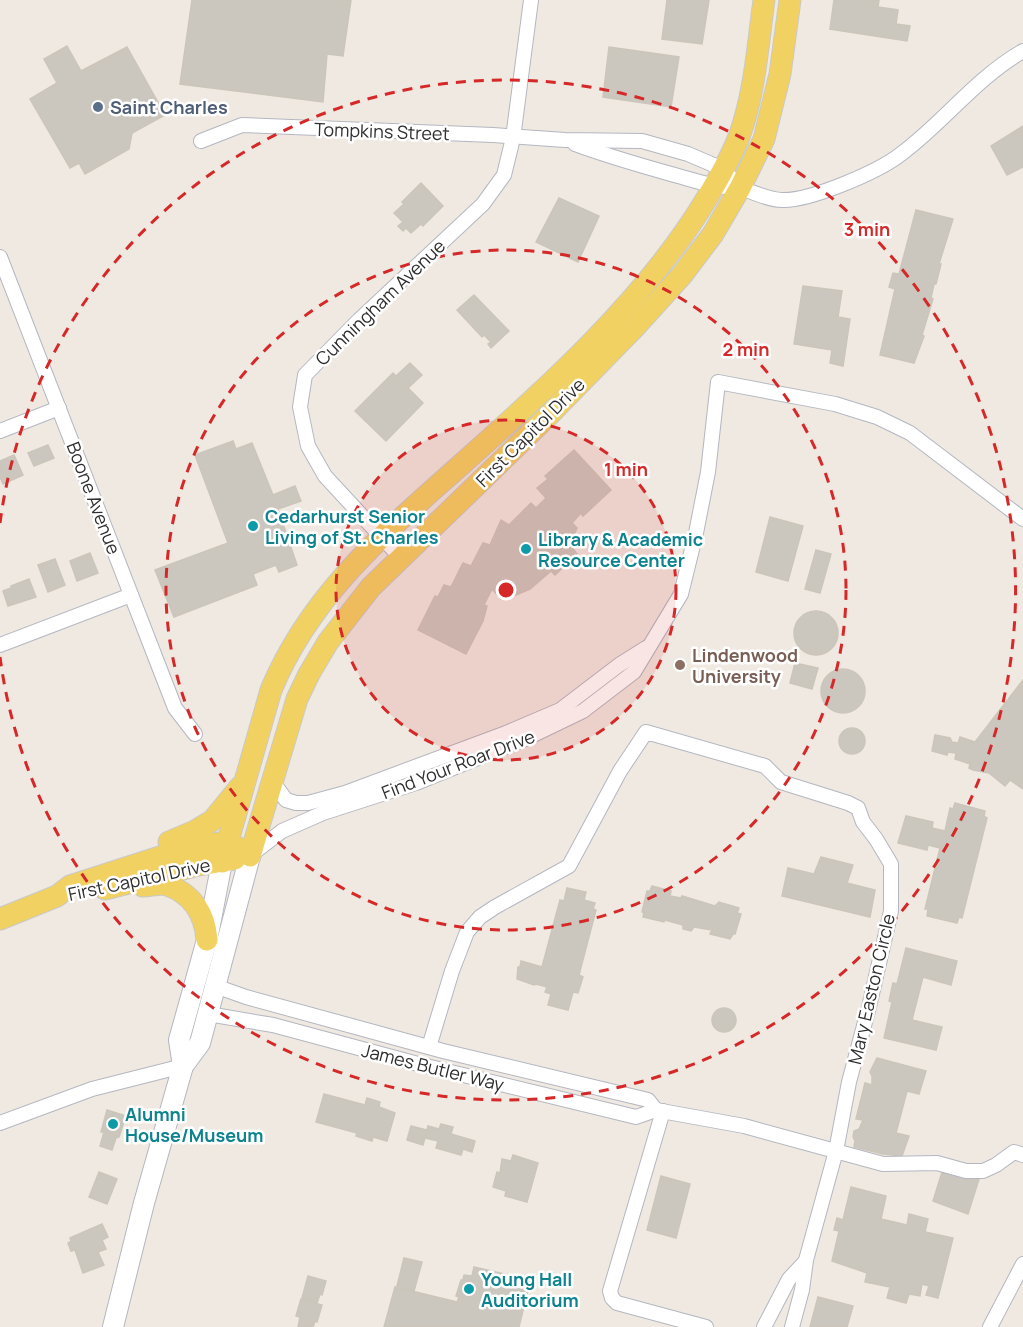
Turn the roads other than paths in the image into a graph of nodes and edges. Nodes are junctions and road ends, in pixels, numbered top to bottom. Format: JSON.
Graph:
{"nodes":[{"id":1,"x":531,"y":0,"type":"edge"},
{"id":2,"x":764,"y":0,"type":"edge"},
{"id":3,"x":790,"y":0,"type":"edge"},
{"id":4,"x":1023,"y":51,"type":"edge"},
{"id":5,"x":513,"y":138,"type":"junction"},
{"id":6,"x":201,"y":141,"type":"dead end"},
{"id":7,"x":565,"y":141,"type":"junction"},
{"id":8,"x":719,"y":177,"type":"junction"},
{"id":9,"x":740,"y":188,"type":"junction"},
{"id":10,"x":0,"y":257,"type":"edge"},
{"id":11,"x":59,"y":408,"type":"junction"},
{"id":12,"x":0,"y":431,"type":"edge"},
{"id":13,"x":1023,"y":519,"type":"edge"},
{"id":14,"x":381,"y":536,"type":"junction"},
{"id":15,"x":401,"y":558,"type":"junction"},
{"id":16,"x":131,"y":596,"type":"junction"},
{"id":17,"x":0,"y":645,"type":"edge"},
{"id":18,"x":648,"y":647,"type":"junction"},
{"id":19,"x":195,"y":734,"type":"dead end"},
{"id":20,"x":247,"y":780,"type":"junction"},
{"id":21,"x":272,"y":781,"type":"junction"},
{"id":22,"x":229,"y":842,"type":"junction"},
{"id":23,"x":250,"y":856,"type":"junction"},
{"id":24,"x":222,"y":862,"type":"junction"},
{"id":25,"x":98,"y":890,"type":"junction"},
{"id":26,"x":64,"y":891,"type":"junction"},
{"id":27,"x":0,"y":919,"type":"edge"},
{"id":28,"x":207,"y":940,"type":"junction"},
{"id":29,"x":215,"y":986,"type":"junction"},
{"id":30,"x":208,"y":1014,"type":"junction"},
{"id":31,"x":429,"y":1047,"type":"junction"},
{"id":32,"x":183,"y":1066,"type":"junction"},
{"id":33,"x":659,"y":1111,"type":"junction"},
{"id":34,"x":0,"y":1123,"type":"edge"},
{"id":35,"x":836,"y":1150,"type":"junction"},
{"id":36,"x":1023,"y":1155,"type":"edge"},
{"id":37,"x":806,"y":1260,"type":"junction"},
{"id":38,"x":1023,"y":1264,"type":"edge"},
{"id":39,"x":114,"y":1327,"type":"edge"},
{"id":40,"x":706,"y":1327,"type":"edge"},
{"id":41,"x":764,"y":1327,"type":"edge"},
{"id":42,"x":792,"y":1327,"type":"edge"},
{"id":43,"x":990,"y":1327,"type":"edge"}],
"edges":[{"from":1,"to":5,"type":"street","name":"Cunningham Avenue"},
{"from":2,"to":8,"type":"main road","name":"First Capitol Drive"},
{"from":3,"to":9,"type":"main road","name":"First Capitol Drive"},
{"from":4,"to":9,"type":"street"},
{"from":5,"to":6,"type":"street","name":"Tompkins Street"},
{"from":5,"to":7,"type":"street","name":"Tompkins Street"},
{"from":5,"to":14,"type":"street","name":"Cunningham Avenue"},
{"from":7,"to":8,"type":"street","name":"Tompkins Street"},
{"from":7,"to":8,"type":"street","name":"Tompkins Street"},
{"from":8,"to":9,"type":"street","name":"Tompkins Street"},
{"from":8,"to":14,"type":"main road","name":"First Capitol Drive"},
{"from":9,"to":15,"type":"main road","name":"First Capitol Drive"},
{"from":10,"to":11,"type":"street","name":"Boone Avenue"},
{"from":11,"to":12,"type":"street"},
{"from":11,"to":16,"type":"street","name":"Boone Avenue"},
{"from":13,"to":18,"type":"street","name":"Find Your Roar Drive"},
{"from":14,"to":15,"type":"street","name":"Cunningham Avenue"},
{"from":14,"to":20,"type":"main road","name":"First Capitol Drive"},
{"from":15,"to":21,"type":"main road","name":"First Capitol Drive"},
{"from":16,"to":17,"type":"street"},
{"from":16,"to":19,"type":"street","name":"Boone Avenue"},
{"from":18,"to":21,"type":"street","name":"Find Your Roar Drive"},
{"from":18,"to":23,"type":"street","name":"Find Your Roar Drive"},
{"from":20,"to":22,"type":"main road","name":"First Capitol Drive"},
{"from":20,"to":26,"type":"main road"},
{"from":21,"to":23,"type":"main road","name":"First Capitol Drive"},
{"from":22,"to":23,"type":"main road","name":"First Capitol Drive"},
{"from":22,"to":24,"type":"main road","name":"First Capitol Drive"},
{"from":22,"to":26,"type":"main road","name":"First Capitol Drive"},
{"from":23,"to":24,"type":"main road","name":"First Capitol Drive"},
{"from":23,"to":29,"type":"main road"},
{"from":24,"to":25,"type":"main road","name":"First Capitol Drive"},
{"from":24,"to":28,"type":"main road"},
{"from":25,"to":26,"type":"main road","name":"First Capitol Drive"},
{"from":25,"to":28,"type":"main road"},
{"from":26,"to":27,"type":"main road","name":"First Capitol Drive"},
{"from":28,"to":32,"type":"main road"},
{"from":29,"to":30,"type":"main road"},
{"from":29,"to":31,"type":"street","name":"James Butler Way"},
{"from":30,"to":32,"type":"main road"},
{"from":30,"to":33,"type":"street","name":"James Butler Way"},
{"from":31,"to":33,"type":"street","name":"James Butler Way"},
{"from":31,"to":35,"type":"street","name":"Mary Easton Circle"},
{"from":32,"to":34,"type":"street"},
{"from":32,"to":39,"type":"main road"},
{"from":33,"to":35,"type":"street","name":"James Butler Way"},
{"from":33,"to":40,"type":"street"},
{"from":35,"to":36,"type":"street","name":"James Butler Way"},
{"from":35,"to":37,"type":"street","name":"Mary Easton Circle"},
{"from":37,"to":41,"type":"street","name":"Mary Easton Circle"},
{"from":37,"to":42,"type":"street","name":"Mary Easton Circle"},
{"from":38,"to":43,"type":"street"}]}
